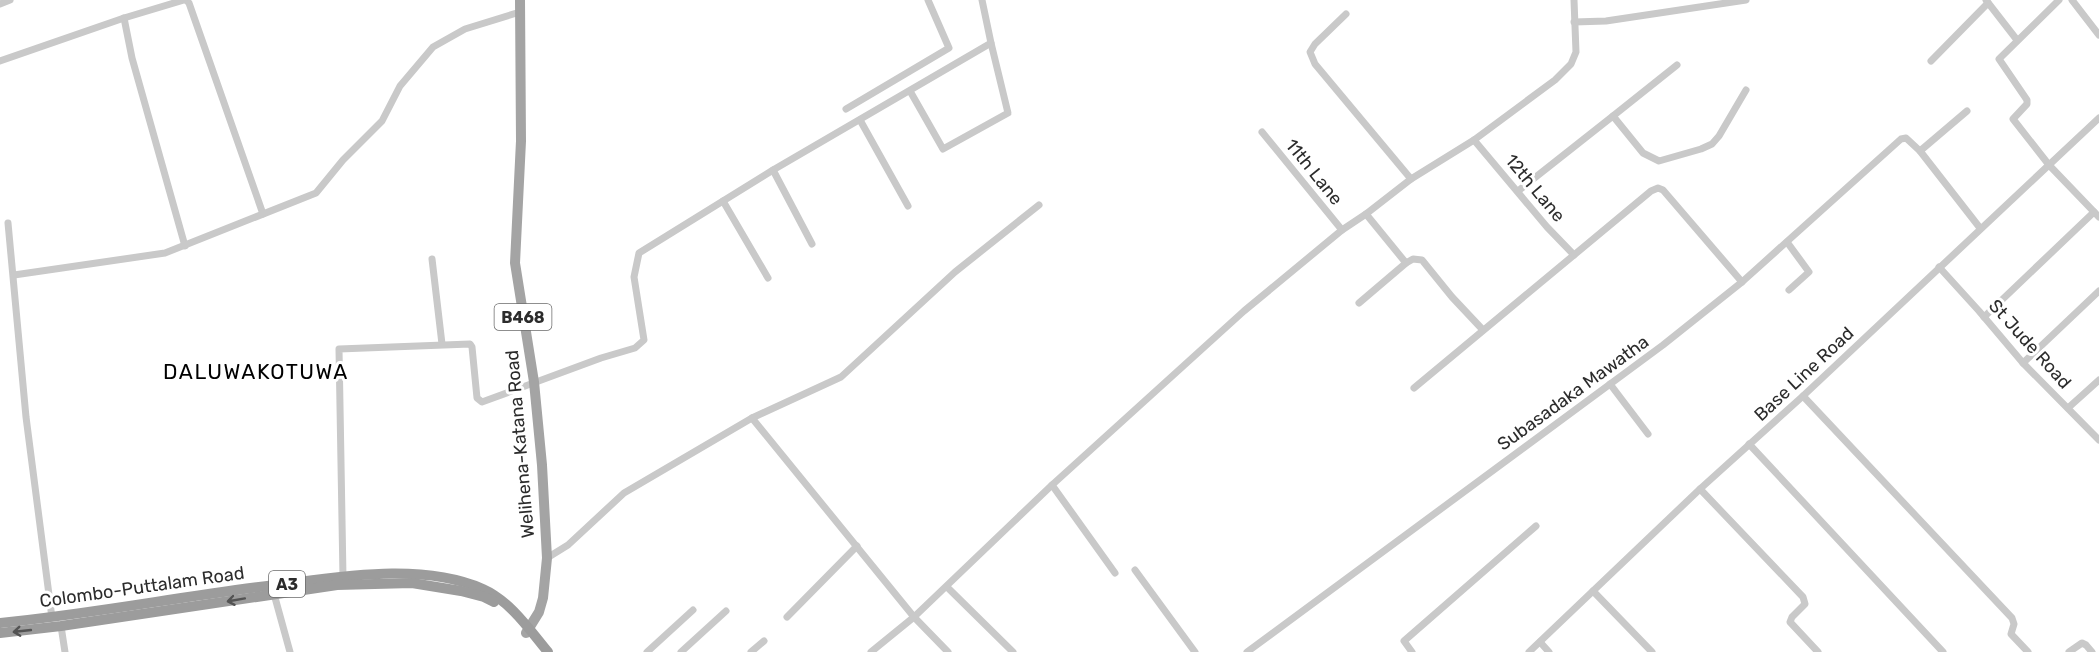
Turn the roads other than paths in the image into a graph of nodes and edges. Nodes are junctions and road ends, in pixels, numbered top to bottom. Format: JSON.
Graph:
{"nodes":[{"id":1,"x":10,"y":0,"type":"edge"},
{"id":2,"x":185,"y":0,"type":"edge"},
{"id":3,"x":520,"y":0,"type":"edge"},
{"id":4,"x":928,"y":0,"type":"edge"},
{"id":5,"x":982,"y":0,"type":"edge"},
{"id":6,"x":1574,"y":0,"type":"edge"},
{"id":7,"x":1746,"y":0,"type":"edge"},
{"id":8,"x":2059,"y":0,"type":"edge"},
{"id":9,"x":2072,"y":0,"type":"edge"},
{"id":10,"x":1987,"y":2,"type":"edge"},
{"id":11,"x":2051,"y":3,"type":"edge"},
{"id":12,"x":0,"y":4,"type":"edge"},
{"id":13,"x":520,"y":12,"type":"junction"},
{"id":14,"x":1346,"y":14,"type":"dead end"},
{"id":15,"x":124,"y":18,"type":"junction"},
{"id":16,"x":1574,"y":22,"type":"junction"},
{"id":17,"x":2099,"y":35,"type":"edge"},
{"id":18,"x":2017,"y":40,"type":"junction"},
{"id":19,"x":991,"y":43,"type":"junction"},
{"id":20,"x":0,"y":61,"type":"edge"},
{"id":21,"x":1931,"y":61,"type":"dead end"},
{"id":22,"x":1677,"y":65,"type":"dead end"},
{"id":23,"x":1746,"y":90,"type":"dead end"},
{"id":24,"x":910,"y":91,"type":"junction"},
{"id":25,"x":846,"y":109,"type":"dead end"},
{"id":26,"x":1967,"y":111,"type":"dead end"},
{"id":27,"x":1613,"y":116,"type":"junction"},
{"id":28,"x":2099,"y":118,"type":"edge"},
{"id":29,"x":860,"y":120,"type":"junction"},
{"id":30,"x":1262,"y":132,"type":"dead end"},
{"id":31,"x":1474,"y":140,"type":"junction"},
{"id":32,"x":1920,"y":151,"type":"junction"},
{"id":33,"x":2049,"y":165,"type":"junction"},
{"id":34,"x":773,"y":170,"type":"junction"},
{"id":35,"x":1411,"y":179,"type":"junction"},
{"id":36,"x":1518,"y":190,"type":"junction"},
{"id":37,"x":723,"y":201,"type":"junction"},
{"id":38,"x":1039,"y":205,"type":"dead end"},
{"id":39,"x":908,"y":206,"type":"dead end"},
{"id":40,"x":263,"y":214,"type":"junction"},
{"id":41,"x":1366,"y":214,"type":"junction"},
{"id":42,"x":2097,"y":214,"type":"edge"},
{"id":43,"x":8,"y":223,"type":"dead end"},
{"id":44,"x":1980,"y":228,"type":"junction"},
{"id":45,"x":1342,"y":230,"type":"junction"},
{"id":46,"x":1787,"y":242,"type":"junction"},
{"id":47,"x":812,"y":244,"type":"dead end"},
{"id":48,"x":185,"y":246,"type":"junction"},
{"id":49,"x":1574,"y":255,"type":"junction"},
{"id":50,"x":432,"y":259,"type":"dead end"},
{"id":51,"x":1406,"y":263,"type":"junction"},
{"id":52,"x":1939,"y":267,"type":"junction"},
{"id":53,"x":14,"y":275,"type":"junction"},
{"id":54,"x":768,"y":278,"type":"dead end"},
{"id":55,"x":1742,"y":282,"type":"junction"},
{"id":56,"x":1789,"y":290,"type":"dead end"},
{"id":57,"x":2099,"y":291,"type":"edge"},
{"id":58,"x":1359,"y":303,"type":"dead end"},
{"id":59,"x":1984,"y":317,"type":"junction"},
{"id":60,"x":1483,"y":330,"type":"junction"},
{"id":61,"x":442,"y":344,"type":"junction"},
{"id":62,"x":2023,"y":363,"type":"junction"},
{"id":63,"x":2099,"y":380,"type":"edge"},
{"id":64,"x":534,"y":382,"type":"junction"},
{"id":65,"x":1610,"y":384,"type":"junction"},
{"id":66,"x":1413,"y":388,"type":"dead end"},
{"id":67,"x":1803,"y":396,"type":"junction"},
{"id":68,"x":2068,"y":408,"type":"junction"},
{"id":69,"x":752,"y":418,"type":"junction"},
{"id":70,"x":1648,"y":434,"type":"dead end"},
{"id":71,"x":2099,"y":440,"type":"edge"},
{"id":72,"x":1749,"y":444,"type":"junction"},
{"id":73,"x":1052,"y":485,"type":"junction"},
{"id":74,"x":1700,"y":489,"type":"junction"},
{"id":75,"x":1536,"y":526,"type":"dead end"},
{"id":76,"x":857,"y":546,"type":"junction"},
{"id":77,"x":547,"y":558,"type":"junction"},
{"id":78,"x":1135,"y":570,"type":"dead end"},
{"id":79,"x":1115,"y":573,"type":"dead end"},
{"id":80,"x":343,"y":577,"type":"junction"},
{"id":81,"x":947,"y":586,"type":"junction"},
{"id":82,"x":1593,"y":591,"type":"junction"},
{"id":83,"x":274,"y":594,"type":"junction"},
{"id":84,"x":693,"y":610,"type":"dead end"},
{"id":85,"x":726,"y":611,"type":"dead end"},
{"id":86,"x":788,"y":617,"type":"dead end"},
{"id":87,"x":914,"y":617,"type":"junction"},
{"id":88,"x":52,"y":618,"type":"junction"},
{"id":89,"x":0,"y":623,"type":"edge"},
{"id":90,"x":61,"y":627,"type":"junction"},
{"id":91,"x":527,"y":632,"type":"junction"},
{"id":92,"x":0,"y":633,"type":"edge"},
{"id":93,"x":764,"y":641,"type":"dead end"},
{"id":94,"x":1540,"y":642,"type":"junction"},
{"id":95,"x":65,"y":652,"type":"edge"},
{"id":96,"x":290,"y":652,"type":"edge"},
{"id":97,"x":541,"y":652,"type":"edge"},
{"id":98,"x":548,"y":652,"type":"edge"},
{"id":99,"x":647,"y":652,"type":"edge"},
{"id":100,"x":681,"y":652,"type":"edge"},
{"id":101,"x":751,"y":652,"type":"edge"},
{"id":102,"x":871,"y":652,"type":"edge"},
{"id":103,"x":948,"y":652,"type":"edge"},
{"id":104,"x":1013,"y":652,"type":"edge"},
{"id":105,"x":1195,"y":652,"type":"edge"},
{"id":106,"x":1247,"y":652,"type":"edge"},
{"id":107,"x":1412,"y":652,"type":"edge"},
{"id":108,"x":1529,"y":652,"type":"edge"},
{"id":109,"x":1549,"y":652,"type":"edge"},
{"id":110,"x":1652,"y":652,"type":"edge"},
{"id":111,"x":1818,"y":652,"type":"edge"},
{"id":112,"x":1943,"y":652,"type":"edge"},
{"id":113,"x":2028,"y":652,"type":"edge"},
{"id":114,"x":2069,"y":652,"type":"edge"},
{"id":115,"x":2092,"y":652,"type":"edge"}],
"edges":[{"from":1,"to":12,"type":"street"},
{"from":2,"to":15,"type":"street"},
{"from":2,"to":40,"type":"street"},
{"from":3,"to":13,"type":"main road","name":"Welihena-Katana Road","number":"B468"},
{"from":4,"to":25,"type":"street"},
{"from":5,"to":19,"type":"street"},
{"from":6,"to":16,"type":"street"},
{"from":7,"to":16,"type":"street"},
{"from":8,"to":11,"type":"street"},
{"from":9,"to":17,"type":"street"},
{"from":10,"to":18,"type":"street"},
{"from":10,"to":21,"type":"street"},
{"from":11,"to":18,"type":"street"},
{"from":13,"to":40,"type":"street"},
{"from":13,"to":64,"type":"main road","name":"Welihena-Katana Road","number":"B468"},
{"from":14,"to":35,"type":"street"},
{"from":15,"to":20,"type":"street"},
{"from":15,"to":48,"type":"street"},
{"from":16,"to":31,"type":"street"},
{"from":18,"to":33,"type":"street"},
{"from":19,"to":24,"type":"street"},
{"from":19,"to":24,"type":"street"},
{"from":22,"to":27,"type":"street"},
{"from":23,"to":27,"type":"street"},
{"from":24,"to":29,"type":"street"},
{"from":26,"to":32,"type":"street"},
{"from":27,"to":36,"type":"street"},
{"from":28,"to":33,"type":"street","name":"Base Line Road"},
{"from":29,"to":34,"type":"street"},
{"from":29,"to":39,"type":"street"},
{"from":30,"to":45,"type":"street","name":"11th Lane"},
{"from":31,"to":35,"type":"street"},
{"from":31,"to":36,"type":"street","name":"12th Lane"},
{"from":32,"to":44,"type":"street"},
{"from":32,"to":46,"type":"street","name":"Subasadaka Mawatha"},
{"from":33,"to":42,"type":"street"},
{"from":33,"to":44,"type":"street","name":"Base Line Road"},
{"from":34,"to":37,"type":"street"},
{"from":34,"to":47,"type":"street"},
{"from":35,"to":41,"type":"street"},
{"from":36,"to":49,"type":"street","name":"12th Lane"},
{"from":37,"to":54,"type":"street"},
{"from":37,"to":64,"type":"street"},
{"from":38,"to":69,"type":"street"},
{"from":40,"to":48,"type":"street"},
{"from":41,"to":45,"type":"street"},
{"from":41,"to":51,"type":"street"},
{"from":42,"to":59,"type":"street"},
{"from":43,"to":53,"type":"street"},
{"from":44,"to":52,"type":"street","name":"Base Line Road"},
{"from":45,"to":73,"type":"street"},
{"from":46,"to":55,"type":"street","name":"Subasadaka Mawatha"},
{"from":46,"to":56,"type":"street"},
{"from":48,"to":53,"type":"street"},
{"from":49,"to":55,"type":"street"},
{"from":49,"to":60,"type":"street"},
{"from":50,"to":61,"type":"street"},
{"from":51,"to":58,"type":"street"},
{"from":51,"to":60,"type":"street"},
{"from":52,"to":59,"type":"street","name":"St Jude Road"},
{"from":52,"to":67,"type":"street","name":"Base Line Road"},
{"from":53,"to":88,"type":"street"},
{"from":55,"to":65,"type":"street","name":"Subasadaka Mawatha"},
{"from":57,"to":62,"type":"street"},
{"from":59,"to":62,"type":"street","name":"St Jude Road"},
{"from":60,"to":66,"type":"street"},
{"from":61,"to":64,"type":"street"},
{"from":61,"to":80,"type":"street"},
{"from":62,"to":68,"type":"street","name":"St Jude Road"},
{"from":63,"to":68,"type":"street"},
{"from":64,"to":77,"type":"main road","name":"Welihena-Katana Road","number":"B468"},
{"from":65,"to":70,"type":"street"},
{"from":65,"to":106,"type":"street","name":"Subasadaka Mawatha"},
{"from":67,"to":72,"type":"street","name":"Base Line Road"},
{"from":67,"to":113,"type":"street"},
{"from":68,"to":71,"type":"street","name":"St Jude Road"},
{"from":69,"to":76,"type":"street"},
{"from":69,"to":77,"type":"street"},
{"from":72,"to":74,"type":"street","name":"Base Line Road"},
{"from":72,"to":112,"type":"street"},
{"from":73,"to":79,"type":"street"},
{"from":73,"to":81,"type":"street"},
{"from":74,"to":82,"type":"street","name":"Base Line Road"},
{"from":74,"to":111,"type":"street"},
{"from":75,"to":107,"type":"street"},
{"from":76,"to":86,"type":"street"},
{"from":76,"to":87,"type":"street"},
{"from":77,"to":91,"type":"main road","name":"Welihena-Katana Road","number":"B468"},
{"from":78,"to":105,"type":"street"},
{"from":80,"to":88,"type":"highway","name":"Colombo-Puttalam Road","number":"A3"},
{"from":80,"to":91,"type":"highway","name":"Colombo-Puttalam Road","number":"A3"},
{"from":81,"to":87,"type":"street"},
{"from":81,"to":104,"type":"street"},
{"from":82,"to":94,"type":"street","name":"Base Line Road"},
{"from":82,"to":110,"type":"street"},
{"from":83,"to":90,"type":"highway","name":"Colombo-Puttalam Road","number":"A3","one_way":true},
{"from":83,"to":91,"type":"highway","name":"Colombo-Puttalam Road","number":"A3"},
{"from":83,"to":96,"type":"street"},
{"from":84,"to":99,"type":"street"},
{"from":85,"to":100,"type":"street"},
{"from":87,"to":102,"type":"street"},
{"from":87,"to":103,"type":"street"},
{"from":88,"to":89,"type":"highway","name":"Colombo-Puttalam Road","number":"A3"},
{"from":90,"to":92,"type":"highway","name":"Colombo-Puttalam Road","number":"A3","one_way":true},
{"from":90,"to":95,"type":"street"},
{"from":91,"to":97,"type":"highway","name":"Colombo-Puttalam Road","number":"A3"},
{"from":91,"to":98,"type":"highway","name":"Colombo-Puttalam Road","number":"A3"},
{"from":93,"to":101,"type":"street"},
{"from":94,"to":108,"type":"street","name":"Base Line Road"},
{"from":94,"to":109,"type":"street"},
{"from":114,"to":115,"type":"street"}]}
